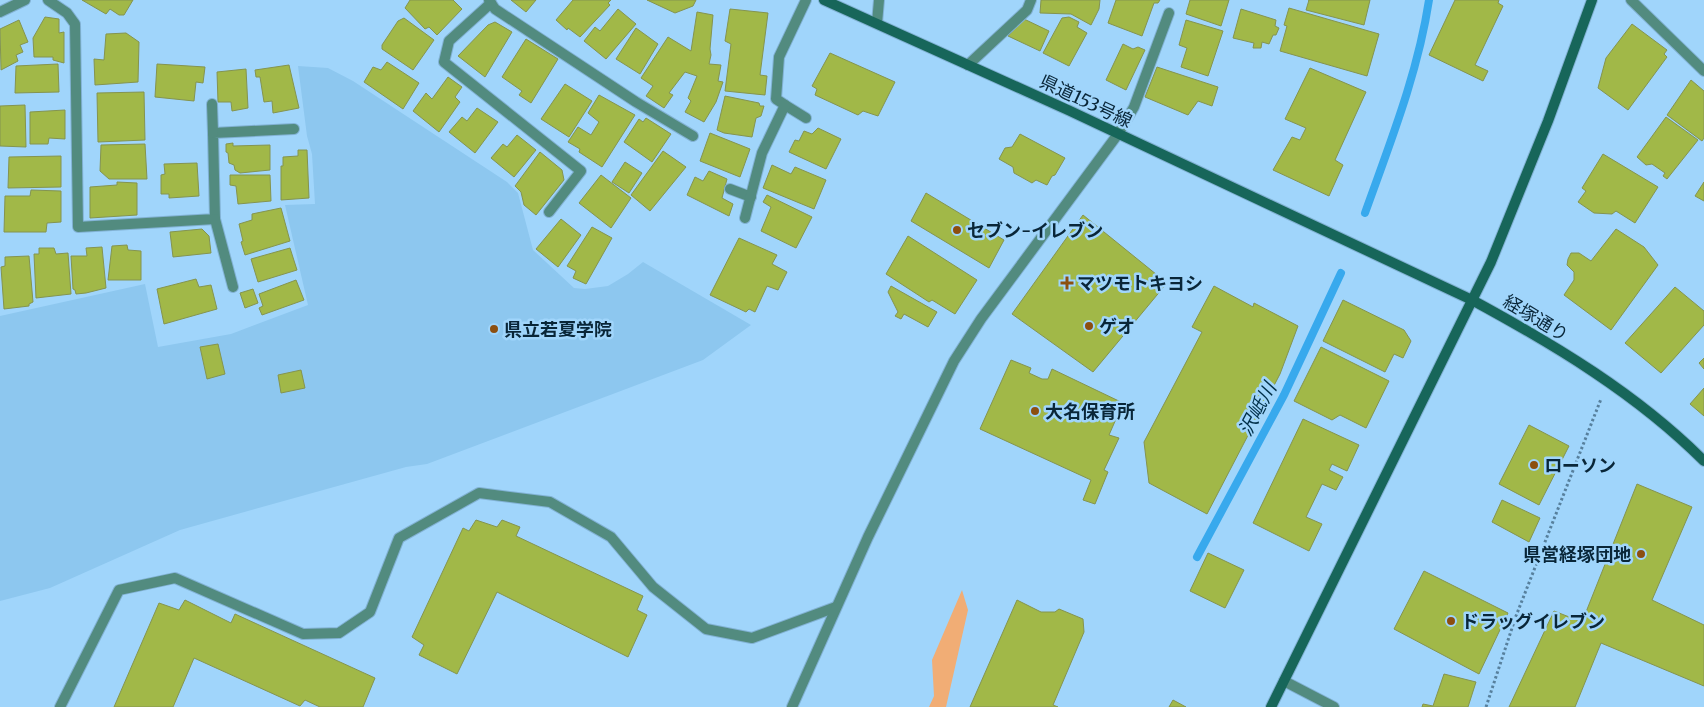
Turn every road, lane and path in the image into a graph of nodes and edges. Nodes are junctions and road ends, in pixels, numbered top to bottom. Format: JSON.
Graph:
{"nodes":[{"id":1,"x":25,"y":0,"type":"edge"},
{"id":2,"x":48,"y":0,"type":"edge"},
{"id":3,"x":806,"y":0,"type":"edge"},
{"id":4,"x":824,"y":0,"type":"edge"},
{"id":5,"x":878,"y":0,"type":"edge"},
{"id":6,"x":1031,"y":0,"type":"edge"},
{"id":7,"x":1592,"y":0,"type":"edge"},
{"id":8,"x":1631,"y":0,"type":"edge"},
{"id":9,"x":490,"y":1,"type":"edge"},
{"id":10,"x":0,"y":12,"type":"edge"},
{"id":11,"x":1169,"y":13,"type":"dead end"},
{"id":12,"x":877,"y":23,"type":"junction"},
{"id":13,"x":968,"y":65,"type":"junction"},
{"id":14,"x":1704,"y":71,"type":"edge"},
{"id":15,"x":212,"y":104,"type":"dead end"},
{"id":16,"x":785,"y":106,"type":"junction"},
{"id":17,"x":806,"y":118,"type":"dead end"},
{"id":18,"x":294,"y":128,"type":"dead end"},
{"id":19,"x":213,"y":133,"type":"junction"},
{"id":20,"x":1118,"y":134,"type":"junction"},
{"id":21,"x":693,"y":136,"type":"dead end"},
{"id":22,"x":730,"y":189,"type":"dead end"},
{"id":23,"x":751,"y":197,"type":"junction"},
{"id":24,"x":549,"y":212,"type":"dead end"},
{"id":25,"x":746,"y":218,"type":"dead end"},
{"id":26,"x":215,"y":219,"type":"junction"},
{"id":27,"x":1333,"y":234,"type":"joint"},
{"id":28,"x":233,"y":287,"type":"dead end"},
{"id":29,"x":1472,"y":300,"type":"junction"},
{"id":30,"x":1608,"y":382,"type":"junction"},
{"id":31,"x":1704,"y":461,"type":"edge"},
{"id":32,"x":836,"y":607,"type":"junction"},
{"id":33,"x":1284,"y":681,"type":"junction"},
{"id":34,"x":60,"y":707,"type":"edge"},
{"id":35,"x":792,"y":707,"type":"edge"},
{"id":36,"x":1272,"y":707,"type":"edge"},
{"id":37,"x":1334,"y":707,"type":"edge"},
{"id":38,"x":1486,"y":707,"type":"edge"}],
"edges":[{"from":1,"to":10,"type":"street"},
{"from":2,"to":26,"type":"street"},
{"from":3,"to":16,"type":"street"},
{"from":4,"to":12,"type":"main road","name":"県道153号線"},
{"from":5,"to":12,"type":"street"},
{"from":6,"to":13,"type":"street"},
{"from":7,"to":29,"type":"main road"},
{"from":8,"to":14,"type":"street"},
{"from":9,"to":21,"type":"street"},
{"from":9,"to":24,"type":"street"},
{"from":11,"to":20,"type":"street"},
{"from":12,"to":13,"type":"main road","name":"県道153号線"},
{"from":13,"to":20,"type":"main road","name":"県道153号線"},
{"from":15,"to":19,"type":"street"},
{"from":16,"to":17,"type":"street"},
{"from":16,"to":23,"type":"street"},
{"from":18,"to":19,"type":"street"},
{"from":19,"to":26,"type":"street"},
{"from":20,"to":27,"type":"main road","name":"県道153号線"},
{"from":20,"to":32,"type":"street"},
{"from":22,"to":23,"type":"street"},
{"from":23,"to":25,"type":"street"},
{"from":26,"to":28,"type":"street"},
{"from":27,"to":29,"type":"main road","name":"経塚通り"},
{"from":29,"to":30,"type":"main road","name":"経塚通り"},
{"from":29,"to":33,"type":"main road"},
{"from":30,"to":31,"type":"main road","name":"経塚通り"},
{"from":30,"to":38,"type":"path"},
{"from":32,"to":34,"type":"street"},
{"from":32,"to":35,"type":"street"},
{"from":33,"to":36,"type":"main road"},
{"from":33,"to":37,"type":"street"}]}
